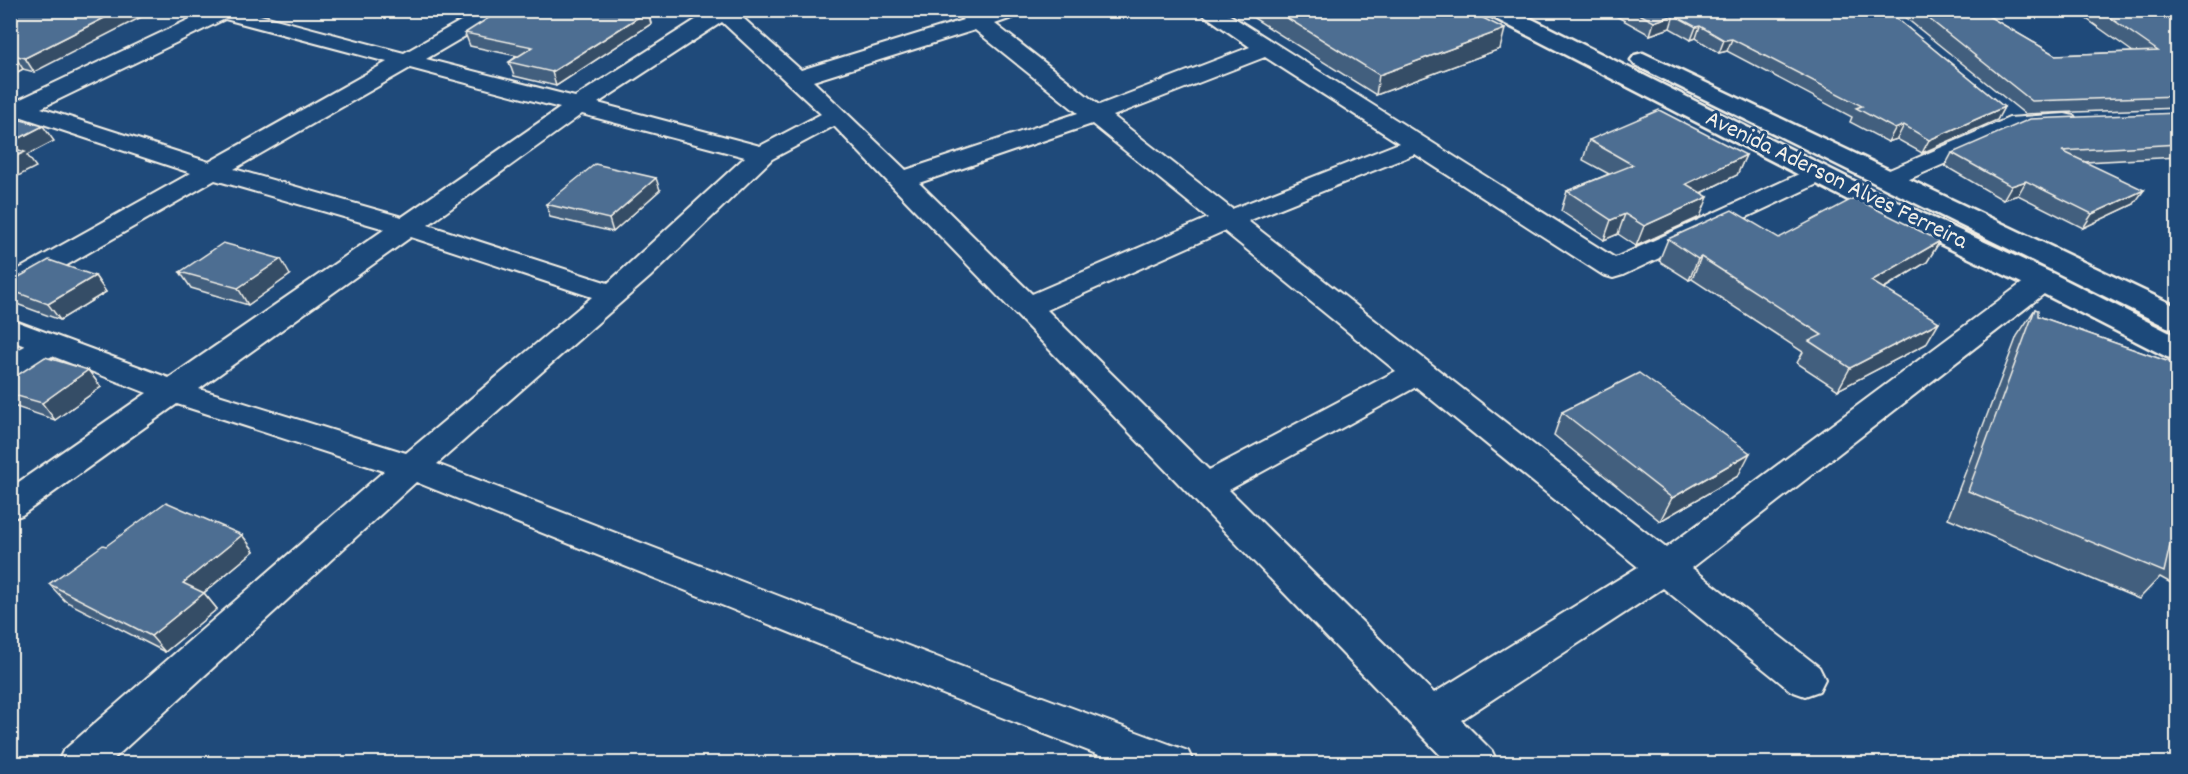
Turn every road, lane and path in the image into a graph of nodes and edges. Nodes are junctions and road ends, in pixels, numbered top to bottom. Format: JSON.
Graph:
{"nodes":[{"id":1,"x":496,"y":10,"type":"edge"},
{"id":2,"x":1016,"y":10,"type":"edge"},
{"id":3,"x":1207,"y":10,"type":"edge"},
{"id":4,"x":1496,"y":10,"type":"edge"},
{"id":5,"x":1545,"y":10,"type":"edge"},
{"id":6,"x":221,"y":11,"type":"edge"},
{"id":7,"x":722,"y":11,"type":"edge"},
{"id":8,"x":971,"y":16,"type":"edge"},
{"id":9,"x":1267,"y":48,"type":"junction"},
{"id":10,"x":410,"y":61,"type":"junction"},
{"id":11,"x":797,"y":79,"type":"junction"},
{"id":12,"x":578,"y":106,"type":"junction"},
{"id":13,"x":16,"y":111,"type":"edge"},
{"id":14,"x":837,"y":115,"type":"junction"},
{"id":15,"x":1095,"y":115,"type":"junction"},
{"id":16,"x":2086,"y":120,"type":"edge"},
{"id":17,"x":1418,"y":144,"type":"junction"},
{"id":18,"x":763,"y":154,"type":"junction"},
{"id":19,"x":211,"y":171,"type":"junction"},
{"id":20,"x":1819,"y":174,"type":"junction"},
{"id":21,"x":1889,"y":179,"type":"junction"},
{"id":22,"x":901,"y":180,"type":"junction"},
{"id":23,"x":1227,"y":220,"type":"junction"},
{"id":24,"x":407,"y":227,"type":"junction"},
{"id":25,"x":2043,"y":281,"type":"junction"},
{"id":26,"x":10,"y":286,"type":"edge"},
{"id":27,"x":612,"y":294,"type":"junction"},
{"id":28,"x":1026,"y":308,"type":"junction"},
{"id":29,"x":2178,"y":320,"type":"edge"},
{"id":30,"x":10,"y":329,"type":"edge"},
{"id":31,"x":49,"y":345,"type":"junction"},
{"id":32,"x":2178,"y":350,"type":"edge"},
{"id":33,"x":10,"y":368,"type":"edge"},
{"id":34,"x":1418,"y":372,"type":"junction"},
{"id":35,"x":174,"y":392,"type":"junction"},
{"id":36,"x":411,"y":467,"type":"junction"},
{"id":37,"x":1204,"y":488,"type":"junction"},
{"id":38,"x":10,"y":506,"type":"edge"},
{"id":39,"x":1665,"y":568,"type":"junction"},
{"id":40,"x":1804,"y":679,"type":"dead end"},
{"id":41,"x":1431,"y":717,"type":"junction"},
{"id":42,"x":78,"y":764,"type":"edge"},
{"id":43,"x":1173,"y":764,"type":"edge"},
{"id":44,"x":1478,"y":764,"type":"edge"}],
"edges":[{"from":1,"to":10,"type":"street"},
{"from":2,"to":8,"type":"street"},
{"from":3,"to":9,"type":"street"},
{"from":4,"to":20,"type":"main road","name":"Avenida Aderson Alves Ferreira"},
{"from":5,"to":21,"type":"main road","name":"Avenida Aderson Alves Ferreira"},
{"from":6,"to":10,"type":"street"},
{"from":6,"to":13,"type":"street"},
{"from":7,"to":11,"type":"street"},
{"from":7,"to":12,"type":"street"},
{"from":8,"to":11,"type":"street"},
{"from":8,"to":15,"type":"street"},
{"from":9,"to":15,"type":"street"},
{"from":9,"to":17,"type":"street"},
{"from":10,"to":12,"type":"street"},
{"from":10,"to":19,"type":"street"},
{"from":11,"to":14,"type":"street"},
{"from":12,"to":18,"type":"street"},
{"from":12,"to":24,"type":"street"},
{"from":13,"to":19,"type":"street"},
{"from":14,"to":18,"type":"street"},
{"from":14,"to":22,"type":"street"},
{"from":15,"to":22,"type":"street"},
{"from":15,"to":23,"type":"street"},
{"from":16,"to":21,"type":"street"},
{"from":17,"to":20,"type":"street"},
{"from":17,"to":23,"type":"street"},
{"from":18,"to":27,"type":"street"},
{"from":19,"to":24,"type":"street"},
{"from":19,"to":26,"type":"street"},
{"from":20,"to":25,"type":"main road","name":"Avenida Aderson Alves Ferreira"},
{"from":21,"to":29,"type":"main road","name":"Avenida Aderson Alves Ferreira"},
{"from":22,"to":28,"type":"street"},
{"from":23,"to":28,"type":"street"},
{"from":23,"to":34,"type":"street"},
{"from":24,"to":27,"type":"street"},
{"from":24,"to":35,"type":"street"},
{"from":25,"to":32,"type":"main road","name":"Avenida Aderson Alves Ferreira"},
{"from":25,"to":39,"type":"street"},
{"from":27,"to":36,"type":"street"},
{"from":28,"to":37,"type":"street"},
{"from":30,"to":31,"type":"street"},
{"from":31,"to":33,"type":"street"},
{"from":31,"to":35,"type":"street"},
{"from":34,"to":37,"type":"street"},
{"from":34,"to":39,"type":"street"},
{"from":35,"to":36,"type":"street"},
{"from":35,"to":38,"type":"street"},
{"from":36,"to":42,"type":"street"},
{"from":36,"to":43,"type":"street"},
{"from":37,"to":41,"type":"street"},
{"from":39,"to":40,"type":"street"},
{"from":39,"to":41,"type":"street"},
{"from":41,"to":44,"type":"street"}]}
